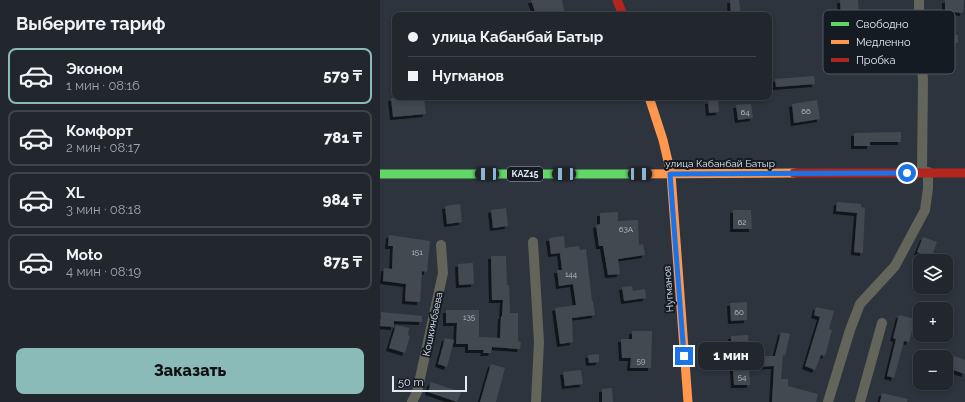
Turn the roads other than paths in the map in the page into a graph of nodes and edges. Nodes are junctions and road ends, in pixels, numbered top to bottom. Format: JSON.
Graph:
{"nodes":[{"id":1,"x":617,"y":0,"type":"edge"},
{"id":2,"x":622,"y":12,"type":"edge"},
{"id":3,"x":922,"y":74,"type":"edge"},
{"id":4,"x":650,"y":100,"type":"edge"},
{"id":5,"x":925,"y":172,"type":"junction"},
{"id":6,"x":965,"y":173,"type":"edge"},
{"id":7,"x":380,"y":174,"type":"edge"},
{"id":8,"x":670,"y":174,"type":"junction"},
{"id":9,"x":533,"y":242,"type":"dead end"},
{"id":10,"x":441,"y":245,"type":"dead end"},
{"id":11,"x":882,"y":323,"type":"dead end"},
{"id":12,"x":412,"y":402,"type":"edge"},
{"id":13,"x":536,"y":402,"type":"edge"},
{"id":14,"x":688,"y":402,"type":"edge"},
{"id":15,"x":828,"y":402,"type":"edge"},
{"id":16,"x":860,"y":402,"type":"edge"}],
"edges":[{"from":1,"to":2,"type":"main road"},
{"from":3,"to":5,"type":"street"},
{"from":4,"to":8,"type":"main road","name":"Нугманов"},
{"from":5,"to":6,"type":"main road","name":"улица Кабанбай Батыр"},
{"from":5,"to":8,"type":"main road","name":"улица Кабанбай Батыр"},
{"from":5,"to":15,"type":"street"},
{"from":7,"to":8,"type":"main road","name":"улица Кабанбай Батыр","number":"KAZ15"},
{"from":8,"to":14,"type":"main road","name":"Нугманов"},
{"from":9,"to":13,"type":"street"},
{"from":10,"to":12,"type":"street","name":"Кошкинбаева"},
{"from":11,"to":16,"type":"street"}]}
